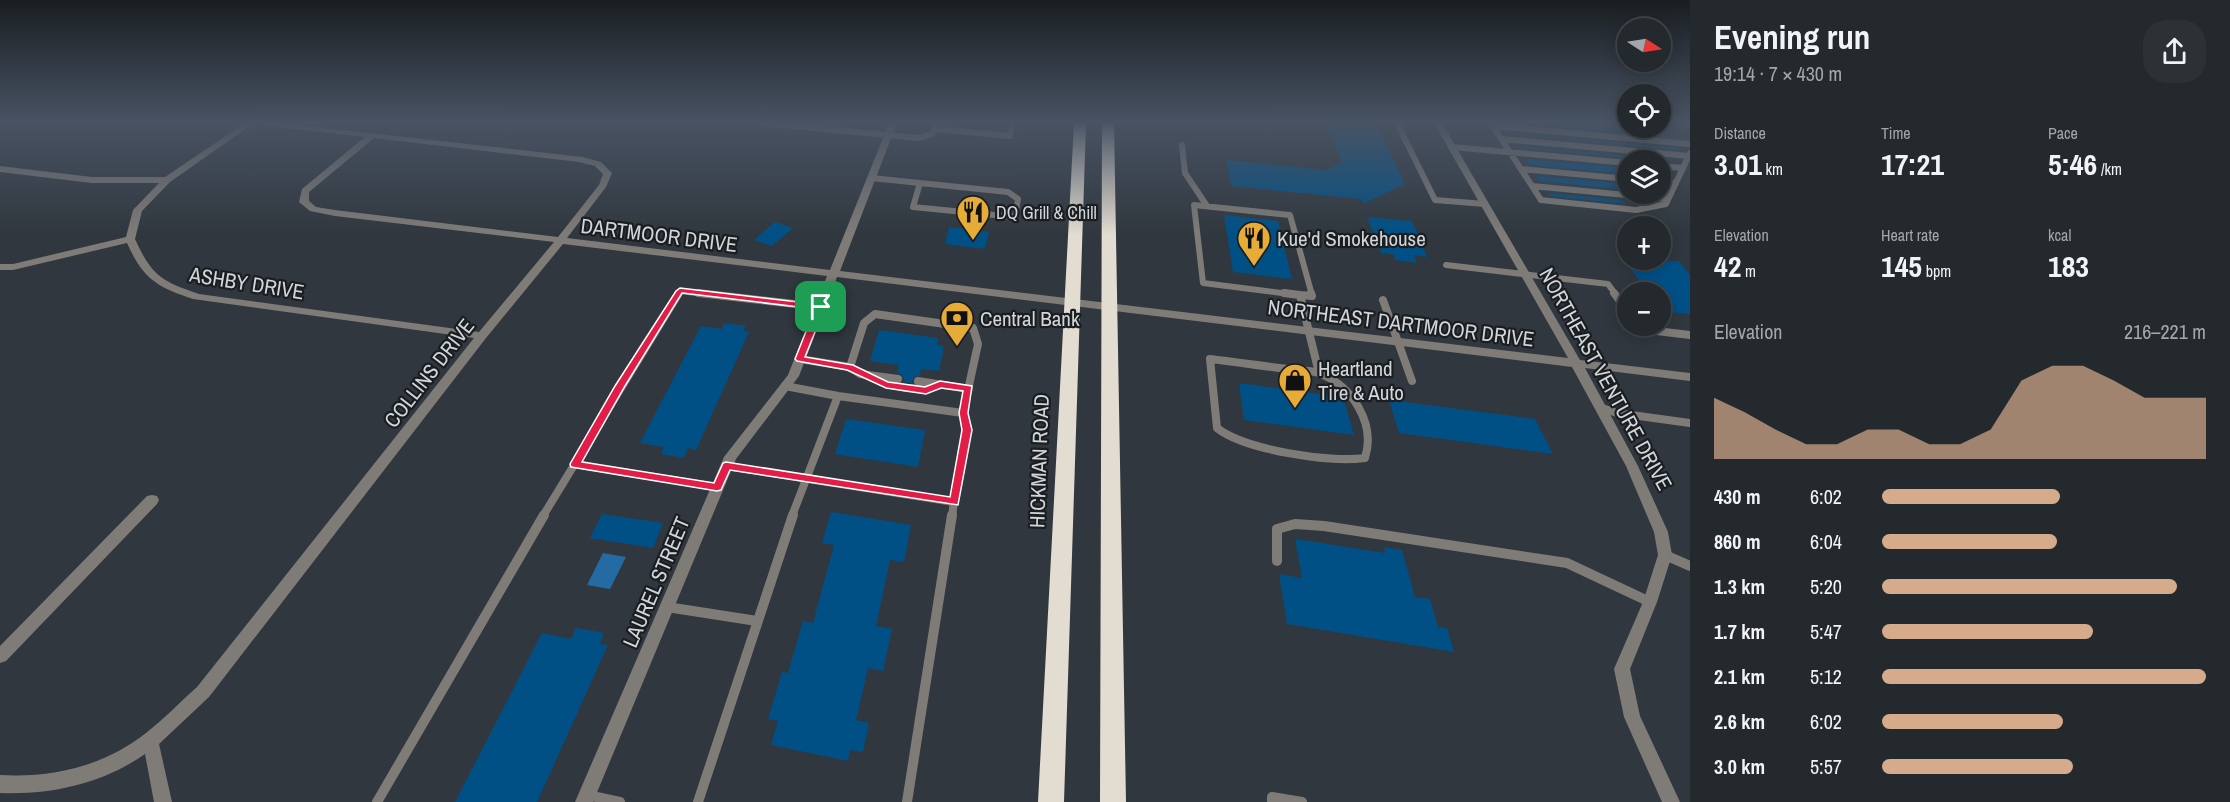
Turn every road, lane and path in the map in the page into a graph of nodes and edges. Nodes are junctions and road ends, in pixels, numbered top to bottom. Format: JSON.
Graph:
{"nodes":[{"id":1,"x":196,"y":160,"type":"edge"},
{"id":2,"x":342,"y":160,"type":"edge"},
{"id":3,"x":585,"y":160,"type":"edge"},
{"id":4,"x":879,"y":160,"type":"edge"},
{"id":5,"x":1078,"y":160,"type":"edge"},
{"id":6,"x":1108,"y":160,"type":"edge"},
{"id":7,"x":1184,"y":160,"type":"edge"},
{"id":8,"x":1415,"y":160,"type":"edge"},
{"id":9,"x":1460,"y":160,"type":"edge"},
{"id":10,"x":1515,"y":160,"type":"edge"},
{"id":11,"x":1600,"y":160,"type":"edge"},
{"id":12,"x":1686,"y":160,"type":"edge"},
{"id":13,"x":1617,"y":162,"type":"edge"},
{"id":14,"x":1671,"y":167,"type":"edge"},
{"id":15,"x":1683,"y":168,"type":"junction"},
{"id":16,"x":0,"y":169,"type":"edge"},
{"id":17,"x":1521,"y":169,"type":"junction"},
{"id":18,"x":872,"y":178,"type":"junction"},
{"id":19,"x":1617,"y":178,"type":"edge"},
{"id":20,"x":167,"y":180,"type":"junction"},
{"id":21,"x":920,"y":183,"type":"junction"},
{"id":22,"x":1671,"y":183,"type":"edge"},
{"id":23,"x":1676,"y":183,"type":"junction"},
{"id":24,"x":1532,"y":186,"type":"junction"},
{"id":25,"x":1671,"y":193,"type":"edge"},
{"id":26,"x":1617,"y":194,"type":"edge"},
{"id":27,"x":1485,"y":204,"type":"junction"},
{"id":28,"x":1666,"y":204,"type":"edge"},
{"id":29,"x":1207,"y":206,"type":"junction"},
{"id":30,"x":130,"y":239,"type":"junction"},
{"id":31,"x":560,"y":242,"type":"junction"},
{"id":32,"x":1446,"y":265,"type":"dead end"},
{"id":33,"x":0,"y":267,"type":"edge"},
{"id":34,"x":834,"y":273,"type":"junction"},
{"id":35,"x":1525,"y":274,"type":"junction"},
{"id":36,"x":1300,"y":295,"type":"junction"},
{"id":37,"x":1617,"y":297,"type":"edge"},
{"id":38,"x":1383,"y":300,"type":"dead end"},
{"id":39,"x":1072,"y":302,"type":"junction"},
{"id":40,"x":1108,"y":306,"type":"junction"},
{"id":41,"x":821,"y":307,"type":"junction"},
{"id":42,"x":1309,"y":331,"type":"junction"},
{"id":43,"x":1671,"y":333,"type":"edge"},
{"id":44,"x":1690,"y":335,"type":"edge"},
{"id":45,"x":482,"y":336,"type":"junction"},
{"id":46,"x":1398,"y":342,"type":"junction"},
{"id":47,"x":800,"y":359,"type":"junction"},
{"id":48,"x":1576,"y":363,"type":"junction"},
{"id":49,"x":850,"y":367,"type":"junction"},
{"id":50,"x":1319,"y":374,"type":"junction"},
{"id":51,"x":869,"y":375,"type":"junction"},
{"id":52,"x":1690,"y":377,"type":"edge"},
{"id":53,"x":898,"y":379,"type":"dead end"},
{"id":54,"x":918,"y":381,"type":"dead end"},
{"id":55,"x":1412,"y":381,"type":"dead end"},
{"id":56,"x":940,"y":385,"type":"junction"},
{"id":57,"x":785,"y":386,"type":"junction"},
{"id":58,"x":969,"y":388,"type":"junction"},
{"id":59,"x":838,"y":396,"type":"junction"},
{"id":60,"x":1602,"y":408,"type":"junction"},
{"id":61,"x":963,"y":413,"type":"junction"},
{"id":62,"x":1690,"y":423,"type":"edge"},
{"id":63,"x":575,"y":464,"type":"junction"},
{"id":64,"x":726,"y":466,"type":"junction"},
{"id":65,"x":806,"y":478,"type":"junction"},
{"id":66,"x":717,"y":487,"type":"junction"},
{"id":67,"x":152,"y":500,"type":"dead end"},
{"id":68,"x":954,"y":502,"type":"junction"},
{"id":69,"x":1665,"y":555,"type":"junction"},
{"id":70,"x":1276,"y":561,"type":"dead end"},
{"id":71,"x":1690,"y":566,"type":"edge"},
{"id":72,"x":1650,"y":602,"type":"junction"},
{"id":73,"x":667,"y":607,"type":"junction"},
{"id":74,"x":757,"y":621,"type":"junction"},
{"id":75,"x":0,"y":656,"type":"edge"},
{"id":76,"x":150,"y":740,"type":"junction"},
{"id":77,"x":0,"y":784,"type":"edge"},
{"id":78,"x":586,"y":798,"type":"edge"},
{"id":79,"x":1272,"y":799,"type":"edge"},
{"id":80,"x":163,"y":802,"type":"edge"},
{"id":81,"x":376,"y":802,"type":"edge"},
{"id":82,"x":620,"y":802,"type":"edge"},
{"id":83,"x":698,"y":802,"type":"edge"},
{"id":84,"x":907,"y":802,"type":"edge"},
{"id":85,"x":1050,"y":802,"type":"edge"},
{"id":86,"x":1113,"y":802,"type":"edge"},
{"id":87,"x":1302,"y":802,"type":"edge"},
{"id":88,"x":1671,"y":802,"type":"edge"}],
"edges":[{"from":1,"to":20,"type":"street"},
{"from":2,"to":31,"type":"street","name":"DARTMOOR DRIVE"},
{"from":3,"to":31,"type":"street","name":"COLLINS DRIVE"},
{"from":4,"to":18,"type":"street","name":"LAUREL STREET"},
{"from":5,"to":39,"type":"highway","name":"HICKMAN ROAD"},
{"from":6,"to":40,"type":"highway"},
{"from":7,"to":29,"type":"lane"},
{"from":8,"to":27,"type":"lane"},
{"from":9,"to":27,"type":"street","name":"NORTHEAST VENTURE DRIVE"},
{"from":10,"to":17,"type":"lane"},
{"from":11,"to":13,"type":"lane"},
{"from":12,"to":15,"type":"lane"},
{"from":14,"to":15,"type":"lane"},
{"from":15,"to":23,"type":"lane"},
{"from":16,"to":20,"type":"street"},
{"from":17,"to":19,"type":"lane"},
{"from":17,"to":24,"type":"lane"},
{"from":18,"to":21,"type":"lane"},
{"from":18,"to":34,"type":"street","name":"LAUREL STREET"},
{"from":20,"to":30,"type":"street"},
{"from":21,"to":21,"type":"lane"},
{"from":22,"to":23,"type":"lane"},
{"from":23,"to":25,"type":"lane"},
{"from":24,"to":26,"type":"lane"},
{"from":24,"to":28,"type":"lane"},
{"from":27,"to":35,"type":"street","name":"NORTHEAST VENTURE DRIVE"},
{"from":29,"to":36,"type":"lane"},
{"from":29,"to":36,"type":"lane"},
{"from":30,"to":33,"type":"street"},
{"from":30,"to":45,"type":"street","name":"ASHBY DRIVE"},
{"from":31,"to":34,"type":"street","name":"DARTMOOR DRIVE"},
{"from":31,"to":45,"type":"street","name":"COLLINS DRIVE"},
{"from":32,"to":35,"type":"lane"},
{"from":34,"to":39,"type":"street","name":"DARTMOOR DRIVE"},
{"from":34,"to":41,"type":"street","name":"LAUREL STREET"},
{"from":35,"to":37,"type":"lane"},
{"from":35,"to":48,"type":"street","name":"NORTHEAST VENTURE DRIVE"},
{"from":36,"to":42,"type":"lane"},
{"from":38,"to":46,"type":"lane"},
{"from":39,"to":40,"type":"street","name":"DARTMOOR DRIVE"},
{"from":39,"to":85,"type":"highway","name":"HICKMAN ROAD"},
{"from":40,"to":42,"type":"street","name":"NORTHEAST DARTMOOR DRIVE"},
{"from":40,"to":86,"type":"highway"},
{"from":41,"to":47,"type":"street","name":"LAUREL STREET"},
{"from":41,"to":63,"type":"lane"},
{"from":42,"to":46,"type":"street","name":"NORTHEAST DARTMOOR DRIVE"},
{"from":42,"to":50,"type":"lane"},
{"from":43,"to":44,"type":"lane"},
{"from":45,"to":76,"type":"street","name":"COLLINS DRIVE"},
{"from":46,"to":48,"type":"street","name":"NORTHEAST DARTMOOR DRIVE"},
{"from":46,"to":55,"type":"lane"},
{"from":47,"to":49,"type":"lane"},
{"from":47,"to":57,"type":"street","name":"LAUREL STREET"},
{"from":48,"to":52,"type":"street","name":"NORTHEAST DARTMOOR DRIVE"},
{"from":48,"to":60,"type":"street","name":"NORTHEAST VENTURE DRIVE"},
{"from":49,"to":51,"type":"lane"},
{"from":49,"to":58,"type":"lane"},
{"from":50,"to":50,"type":"lane"},
{"from":51,"to":53,"type":"lane"},
{"from":51,"to":56,"type":"lane"},
{"from":54,"to":56,"type":"lane"},
{"from":56,"to":58,"type":"lane"},
{"from":57,"to":59,"type":"lane"},
{"from":57,"to":64,"type":"street","name":"LAUREL STREET"},
{"from":58,"to":61,"type":"lane"},
{"from":59,"to":61,"type":"lane"},
{"from":59,"to":65,"type":"lane"},
{"from":60,"to":62,"type":"lane"},
{"from":60,"to":69,"type":"street","name":"NORTHEAST VENTURE DRIVE"},
{"from":61,"to":68,"type":"lane"},
{"from":63,"to":66,"type":"lane"},
{"from":63,"to":81,"type":"lane"},
{"from":64,"to":65,"type":"lane"},
{"from":64,"to":66,"type":"street","name":"LAUREL STREET"},
{"from":65,"to":68,"type":"lane"},
{"from":65,"to":74,"type":"lane"},
{"from":66,"to":73,"type":"street","name":"LAUREL STREET"},
{"from":67,"to":75,"type":"street"},
{"from":68,"to":84,"type":"lane"},
{"from":69,"to":71,"type":"lane"},
{"from":69,"to":72,"type":"street"},
{"from":70,"to":72,"type":"lane"},
{"from":72,"to":88,"type":"street"},
{"from":73,"to":74,"type":"lane"},
{"from":73,"to":78,"type":"street","name":"LAUREL STREET"},
{"from":74,"to":83,"type":"lane"},
{"from":76,"to":77,"type":"street","name":"COLLINS DRIVE"},
{"from":76,"to":80,"type":"street"},
{"from":78,"to":82,"type":"lane"},
{"from":79,"to":87,"type":"lane"}]}
